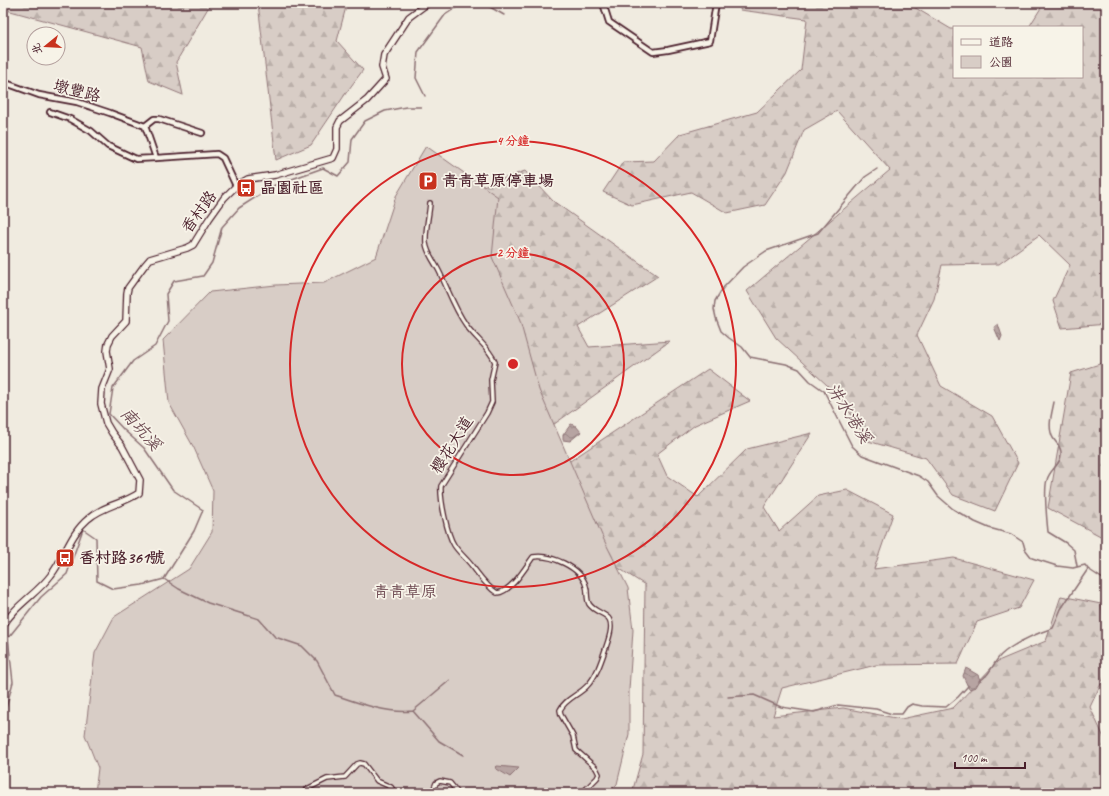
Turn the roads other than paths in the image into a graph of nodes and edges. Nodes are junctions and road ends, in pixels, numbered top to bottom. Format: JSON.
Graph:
{"nodes":[{"id":1,"x":428,"y":3,"type":"edge"},
{"id":2,"x":603,"y":3,"type":"edge"},
{"id":3,"x":716,"y":3,"type":"edge"},
{"id":4,"x":3,"y":82,"type":"edge"},
{"id":5,"x":50,"y":112,"type":"dead end"},
{"id":6,"x":145,"y":126,"type":"junction"},
{"id":7,"x":202,"y":133,"type":"dead end"},
{"id":8,"x":156,"y":158,"type":"junction"},
{"id":9,"x":236,"y":186,"type":"junction"},
{"id":10,"x":430,"y":203,"type":"dead end"},
{"id":11,"x":3,"y":626,"type":"edge"},
{"id":12,"x":305,"y":793,"type":"edge"},
{"id":13,"x":395,"y":793,"type":"edge"},
{"id":14,"x":432,"y":793,"type":"edge"},
{"id":15,"x":458,"y":793,"type":"edge"},
{"id":16,"x":582,"y":793,"type":"edge"}],
"edges":[{"from":1,"to":9,"type":"street","name":"香村路"},
{"from":2,"to":3,"type":"street"},
{"from":4,"to":6,"type":"street","name":"墩豐路"},
{"from":5,"to":8,"type":"street","name":"墩豐路"},
{"from":6,"to":7,"type":"street"},
{"from":6,"to":8,"type":"street"},
{"from":8,"to":9,"type":"street","name":"墩豐路"},
{"from":9,"to":11,"type":"street","name":"香村路"},
{"from":10,"to":16,"type":"street","name":"櫻花大道"},
{"from":12,"to":13,"type":"street"},
{"from":14,"to":15,"type":"street"}]}
